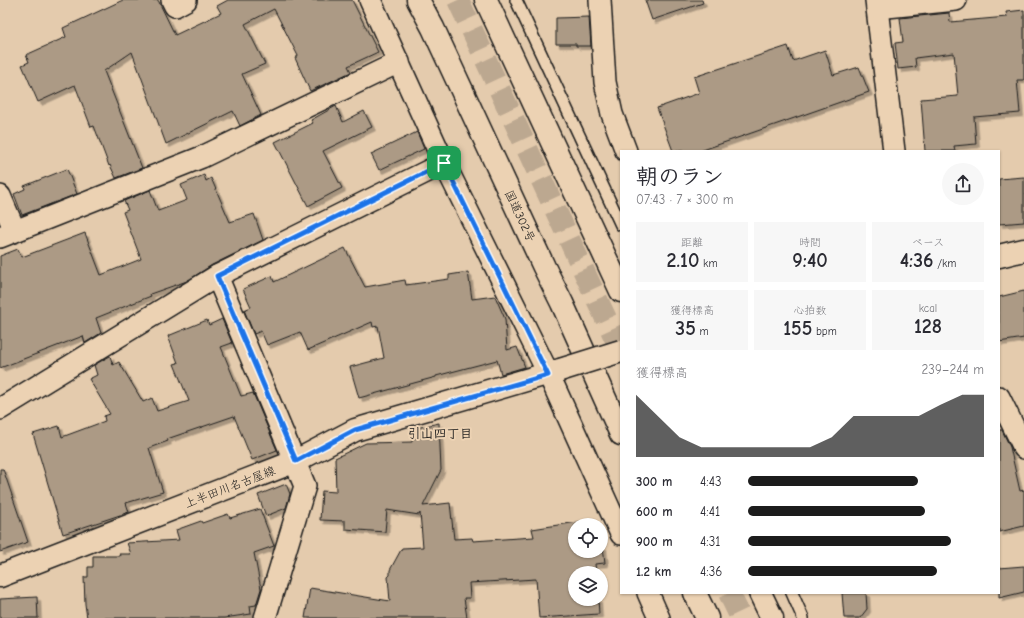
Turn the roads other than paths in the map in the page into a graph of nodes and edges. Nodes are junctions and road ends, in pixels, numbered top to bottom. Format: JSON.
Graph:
{"nodes":[{"id":1,"x":172,"y":0,"type":"edge"},
{"id":2,"x":186,"y":0,"type":"edge"},
{"id":3,"x":370,"y":0,"type":"edge"},
{"id":4,"x":418,"y":0,"type":"edge"},
{"id":5,"x":486,"y":0,"type":"edge"},
{"id":6,"x":516,"y":0,"type":"edge"},
{"id":7,"x":600,"y":0,"type":"edge"},
{"id":8,"x":956,"y":0,"type":"edge"},
{"id":9,"x":876,"y":4,"type":"edge"},
{"id":10,"x":399,"y":62,"type":"junction"},
{"id":11,"x":626,"y":150,"type":"edge"},
{"id":12,"x":894,"y":150,"type":"edge"},
{"id":13,"x":444,"y":163,"type":"junction"},
{"id":14,"x":0,"y":196,"type":"edge"},
{"id":15,"x":620,"y":223,"type":"edge"},
{"id":16,"x":8,"y":234,"type":"edge"},
{"id":17,"x":1024,"y":250,"type":"edge"},
{"id":18,"x":1000,"y":256,"type":"edge"},
{"id":19,"x":217,"y":276,"type":"junction"},
{"id":20,"x":620,"y":289,"type":"edge"},
{"id":21,"x":620,"y":351,"type":"edge"},
{"id":22,"x":554,"y":373,"type":"junction"},
{"id":23,"x":1000,"y":399,"type":"edge"},
{"id":24,"x":0,"y":409,"type":"edge"},
{"id":25,"x":620,"y":432,"type":"edge"},
{"id":26,"x":1024,"y":448,"type":"edge"},
{"id":27,"x":296,"y":461,"type":"junction"},
{"id":28,"x":620,"y":532,"type":"edge"},
{"id":29,"x":0,"y":576,"type":"edge"},
{"id":30,"x":648,"y":594,"type":"edge"},
{"id":31,"x":695,"y":594,"type":"edge"},
{"id":32,"x":760,"y":594,"type":"edge"},
{"id":33,"x":792,"y":594,"type":"edge"},
{"id":34,"x":265,"y":618,"type":"edge"},
{"id":35,"x":659,"y":618,"type":"edge"},
{"id":36,"x":707,"y":618,"type":"edge"},
{"id":37,"x":772,"y":618,"type":"edge"},
{"id":38,"x":803,"y":618,"type":"edge"}],
"edges":[{"from":1,"to":2,"type":"street"},
{"from":3,"to":10,"type":"street"},
{"from":4,"to":25,"type":"main road","name":"国道302号"},
{"from":5,"to":20,"type":"main road"},
{"from":6,"to":15,"type":"lane"},
{"from":7,"to":11,"type":"street"},
{"from":8,"to":9,"type":"street"},
{"from":9,"to":12,"type":"street"},
{"from":10,"to":13,"type":"street"},
{"from":10,"to":16,"type":"street"},
{"from":13,"to":19,"type":"street"},
{"from":13,"to":22,"type":"street"},
{"from":14,"to":16,"type":"street"},
{"from":17,"to":18,"type":"main road"},
{"from":19,"to":24,"type":"street"},
{"from":19,"to":27,"type":"street"},
{"from":21,"to":22,"type":"main road","name":"上半田川名古屋線","bridge":true},
{"from":22,"to":27,"type":"main road","name":"上半田川名古屋線"},
{"from":22,"to":28,"type":"street"},
{"from":23,"to":26,"type":"street"},
{"from":27,"to":29,"type":"main road","name":"上半田川名古屋線"},
{"from":27,"to":34,"type":"street"},
{"from":30,"to":35,"type":"street"},
{"from":31,"to":36,"type":"main road"},
{"from":32,"to":37,"type":"main road"},
{"from":33,"to":38,"type":"lane"}]}
